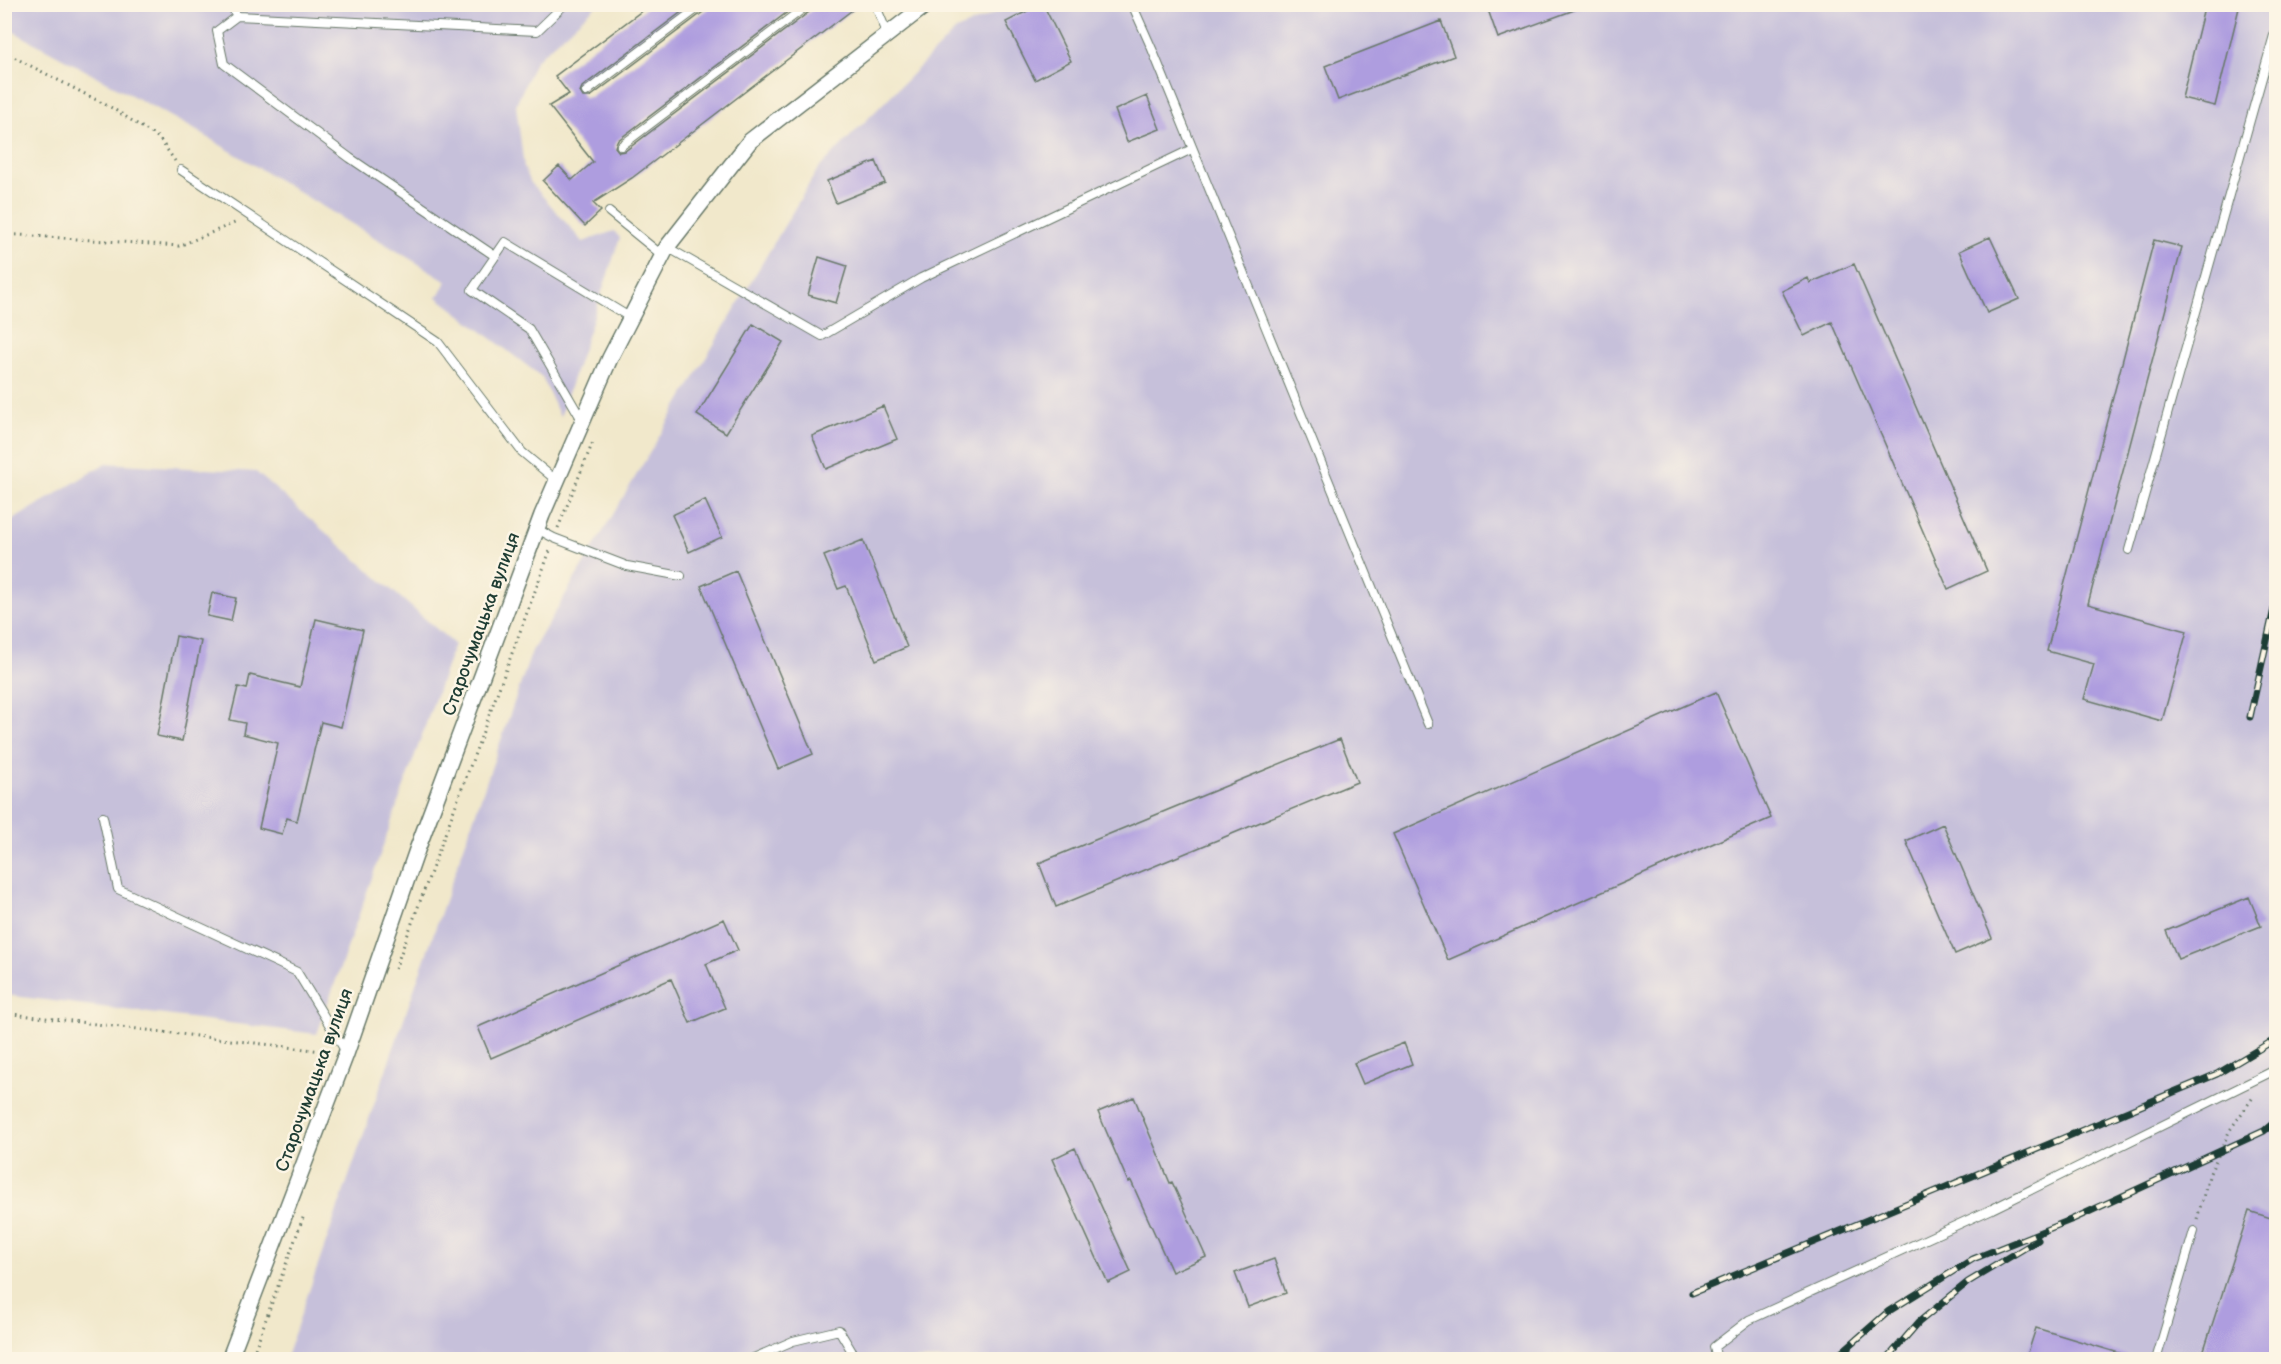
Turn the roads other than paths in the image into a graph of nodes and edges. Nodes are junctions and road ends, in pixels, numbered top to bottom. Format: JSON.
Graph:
{"nodes":[{"id":1,"x":230,"y":4,"type":"edge"},
{"id":2,"x":565,"y":4,"type":"edge"},
{"id":3,"x":703,"y":4,"type":"edge"},
{"id":4,"x":809,"y":4,"type":"edge"},
{"id":5,"x":875,"y":4,"type":"edge"},
{"id":6,"x":927,"y":4,"type":"edge"},
{"id":7,"x":1132,"y":4,"type":"edge"},
{"id":8,"x":237,"y":16,"type":"junction"},
{"id":9,"x":2277,"y":28,"type":"edge"},
{"id":10,"x":888,"y":35,"type":"junction"},
{"id":11,"x":586,"y":92,"type":"dead end"},
{"id":12,"x":621,"y":146,"type":"dead end"},
{"id":13,"x":1192,"y":149,"type":"junction"},
{"id":14,"x":181,"y":170,"type":"road end"},
{"id":15,"x":609,"y":212,"type":"dead end"},
{"id":16,"x":665,"y":251,"type":"junction"},
{"id":17,"x":495,"y":256,"type":"junction"},
{"id":18,"x":630,"y":318,"type":"junction"},
{"id":19,"x":583,"y":421,"type":"junction"},
{"id":20,"x":556,"y":481,"type":"junction"},
{"id":21,"x":537,"y":529,"type":"junction"},
{"id":22,"x":2128,"y":550,"type":"dead end"},
{"id":23,"x":681,"y":576,"type":"dead end"},
{"id":24,"x":1428,"y":724,"type":"dead end"},
{"id":25,"x":103,"y":817,"type":"dead end"},
{"id":26,"x":346,"y":1054,"type":"junction"},
{"id":27,"x":2271,"y":1072,"type":"road end"},
{"id":28,"x":2194,"y":1231,"type":"road end"},
{"id":29,"x":229,"y":1359,"type":"edge"},
{"id":30,"x":749,"y":1359,"type":"edge"},
{"id":31,"x":857,"y":1359,"type":"edge"},
{"id":32,"x":1717,"y":1359,"type":"edge"},
{"id":33,"x":2156,"y":1359,"type":"edge"}],
"edges":[{"from":1,"to":8,"type":"lane"},
{"from":2,"to":8,"type":"lane"},
{"from":3,"to":11,"type":"lane"},
{"from":4,"to":12,"type":"lane"},
{"from":5,"to":10,"type":"lane"},
{"from":6,"to":10,"type":"street","name":"Старочумацька вулиця"},
{"from":7,"to":13,"type":"lane"},
{"from":8,"to":17,"type":"lane"},
{"from":9,"to":22,"type":"lane"},
{"from":10,"to":16,"type":"street","name":"Старочумацька вулиця"},
{"from":13,"to":16,"type":"lane"},
{"from":13,"to":24,"type":"lane"},
{"from":14,"to":20,"type":"lane"},
{"from":15,"to":16,"type":"lane"},
{"from":16,"to":18,"type":"street","name":"Старочумацька вулиця"},
{"from":17,"to":18,"type":"lane"},
{"from":17,"to":19,"type":"lane"},
{"from":18,"to":19,"type":"street","name":"Старочумацька вулиця"},
{"from":19,"to":20,"type":"street","name":"Старочумацька вулиця"},
{"from":20,"to":21,"type":"street","name":"Старочумацька вулиця"},
{"from":21,"to":23,"type":"lane"},
{"from":21,"to":26,"type":"street","name":"Старочумацька вулиця"},
{"from":25,"to":26,"type":"lane"},
{"from":26,"to":29,"type":"street","name":"Старочумацька вулиця"},
{"from":27,"to":32,"type":"lane"},
{"from":28,"to":33,"type":"lane"},
{"from":30,"to":31,"type":"lane"}]}
